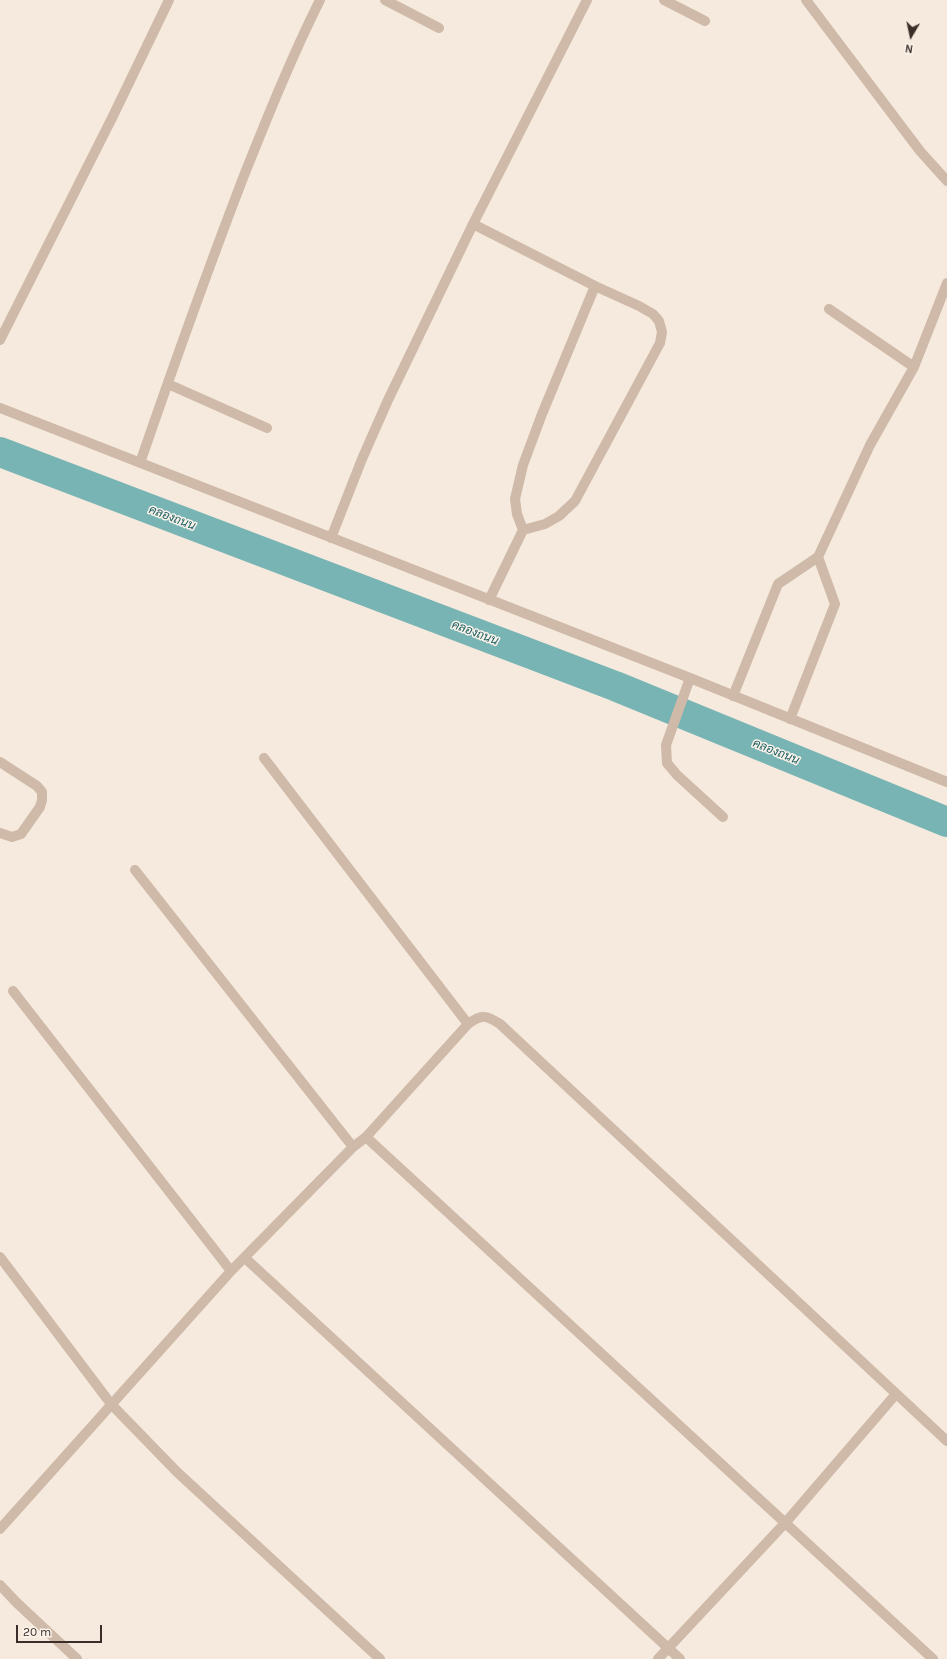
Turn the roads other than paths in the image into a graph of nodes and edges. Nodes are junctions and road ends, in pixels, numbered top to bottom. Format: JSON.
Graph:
{"nodes":[{"id":1,"x":169,"y":0,"type":"edge"},
{"id":2,"x":320,"y":0,"type":"edge"},
{"id":3,"x":385,"y":0,"type":"edge"},
{"id":4,"x":587,"y":0,"type":"edge"},
{"id":5,"x":664,"y":0,"type":"edge"},
{"id":6,"x":806,"y":0,"type":"edge"},
{"id":7,"x":705,"y":21,"type":"dead end"},
{"id":8,"x":439,"y":28,"type":"dead end"},
{"id":9,"x":947,"y":181,"type":"edge"},
{"id":10,"x":473,"y":224,"type":"junction"},
{"id":11,"x":947,"y":283,"type":"edge"},
{"id":12,"x":596,"y":286,"type":"junction"},
{"id":13,"x":829,"y":309,"type":"dead end"},
{"id":14,"x":0,"y":340,"type":"edge"},
{"id":15,"x":914,"y":367,"type":"junction"},
{"id":16,"x":168,"y":384,"type":"junction"},
{"id":17,"x":0,"y":408,"type":"edge"},
{"id":18,"x":267,"y":428,"type":"dead end"},
{"id":19,"x":140,"y":463,"type":"junction"},
{"id":20,"x":523,"y":530,"type":"junction"},
{"id":21,"x":332,"y":538,"type":"junction"},
{"id":22,"x":818,"y":557,"type":"junction"},
{"id":23,"x":489,"y":600,"type":"junction"},
{"id":24,"x":690,"y":678,"type":"junction"},
{"id":25,"x":733,"y":696,"type":"junction"},
{"id":26,"x":790,"y":718,"type":"junction"},
{"id":27,"x":264,"y":758,"type":"dead end"},
{"id":28,"x":0,"y":762,"type":"edge"},
{"id":29,"x":947,"y":782,"type":"edge"},
{"id":30,"x":723,"y":817,"type":"dead end"},
{"id":31,"x":0,"y":833,"type":"edge"},
{"id":32,"x":135,"y":870,"type":"dead end"},
{"id":33,"x":14,"y":991,"type":"dead end"},
{"id":34,"x":468,"y":1024,"type":"junction"},
{"id":35,"x":366,"y":1137,"type":"junction"},
{"id":36,"x":353,"y":1148,"type":"junction"},
{"id":37,"x":0,"y":1257,"type":"edge"},
{"id":38,"x":245,"y":1258,"type":"junction"},
{"id":39,"x":231,"y":1271,"type":"junction"},
{"id":40,"x":896,"y":1394,"type":"junction"},
{"id":41,"x":111,"y":1404,"type":"junction"},
{"id":42,"x":947,"y":1441,"type":"edge"},
{"id":43,"x":786,"y":1522,"type":"junction"},
{"id":44,"x":0,"y":1529,"type":"edge"},
{"id":45,"x":0,"y":1585,"type":"edge"},
{"id":46,"x":668,"y":1648,"type":"junction"},
{"id":47,"x":77,"y":1659,"type":"edge"},
{"id":48,"x":380,"y":1659,"type":"edge"},
{"id":49,"x":658,"y":1659,"type":"edge"},
{"id":50,"x":680,"y":1659,"type":"edge"},
{"id":51,"x":933,"y":1659,"type":"edge"}],
"edges":[{"from":1,"to":14,"type":"street"},
{"from":2,"to":16,"type":"street"},
{"from":3,"to":8,"type":"street"},
{"from":4,"to":10,"type":"street"},
{"from":5,"to":7,"type":"street"},
{"from":6,"to":9,"type":"street"},
{"from":10,"to":12,"type":"street"},
{"from":10,"to":21,"type":"street"},
{"from":11,"to":15,"type":"street"},
{"from":12,"to":20,"type":"street"},
{"from":12,"to":20,"type":"street"},
{"from":13,"to":15,"type":"street"},
{"from":15,"to":22,"type":"street"},
{"from":16,"to":18,"type":"street"},
{"from":16,"to":19,"type":"street"},
{"from":17,"to":19,"type":"street"},
{"from":19,"to":21,"type":"street"},
{"from":20,"to":23,"type":"street"},
{"from":21,"to":23,"type":"street"},
{"from":22,"to":25,"type":"street"},
{"from":22,"to":26,"type":"street"},
{"from":23,"to":24,"type":"street"},
{"from":24,"to":25,"type":"street"},
{"from":24,"to":30,"type":"street"},
{"from":25,"to":26,"type":"street"},
{"from":26,"to":29,"type":"street"},
{"from":27,"to":34,"type":"street"},
{"from":28,"to":31,"type":"street"},
{"from":32,"to":36,"type":"street"},
{"from":33,"to":39,"type":"street"},
{"from":34,"to":35,"type":"street"},
{"from":34,"to":40,"type":"street"},
{"from":35,"to":36,"type":"street"},
{"from":35,"to":43,"type":"street"},
{"from":36,"to":38,"type":"street"},
{"from":37,"to":41,"type":"street"},
{"from":38,"to":39,"type":"street"},
{"from":38,"to":46,"type":"street"},
{"from":39,"to":41,"type":"street"},
{"from":40,"to":42,"type":"street"},
{"from":40,"to":43,"type":"street"},
{"from":41,"to":44,"type":"street"},
{"from":41,"to":48,"type":"street"},
{"from":43,"to":46,"type":"street"},
{"from":43,"to":51,"type":"street"},
{"from":45,"to":47,"type":"street"},
{"from":46,"to":49,"type":"street"},
{"from":46,"to":50,"type":"street"}]}
